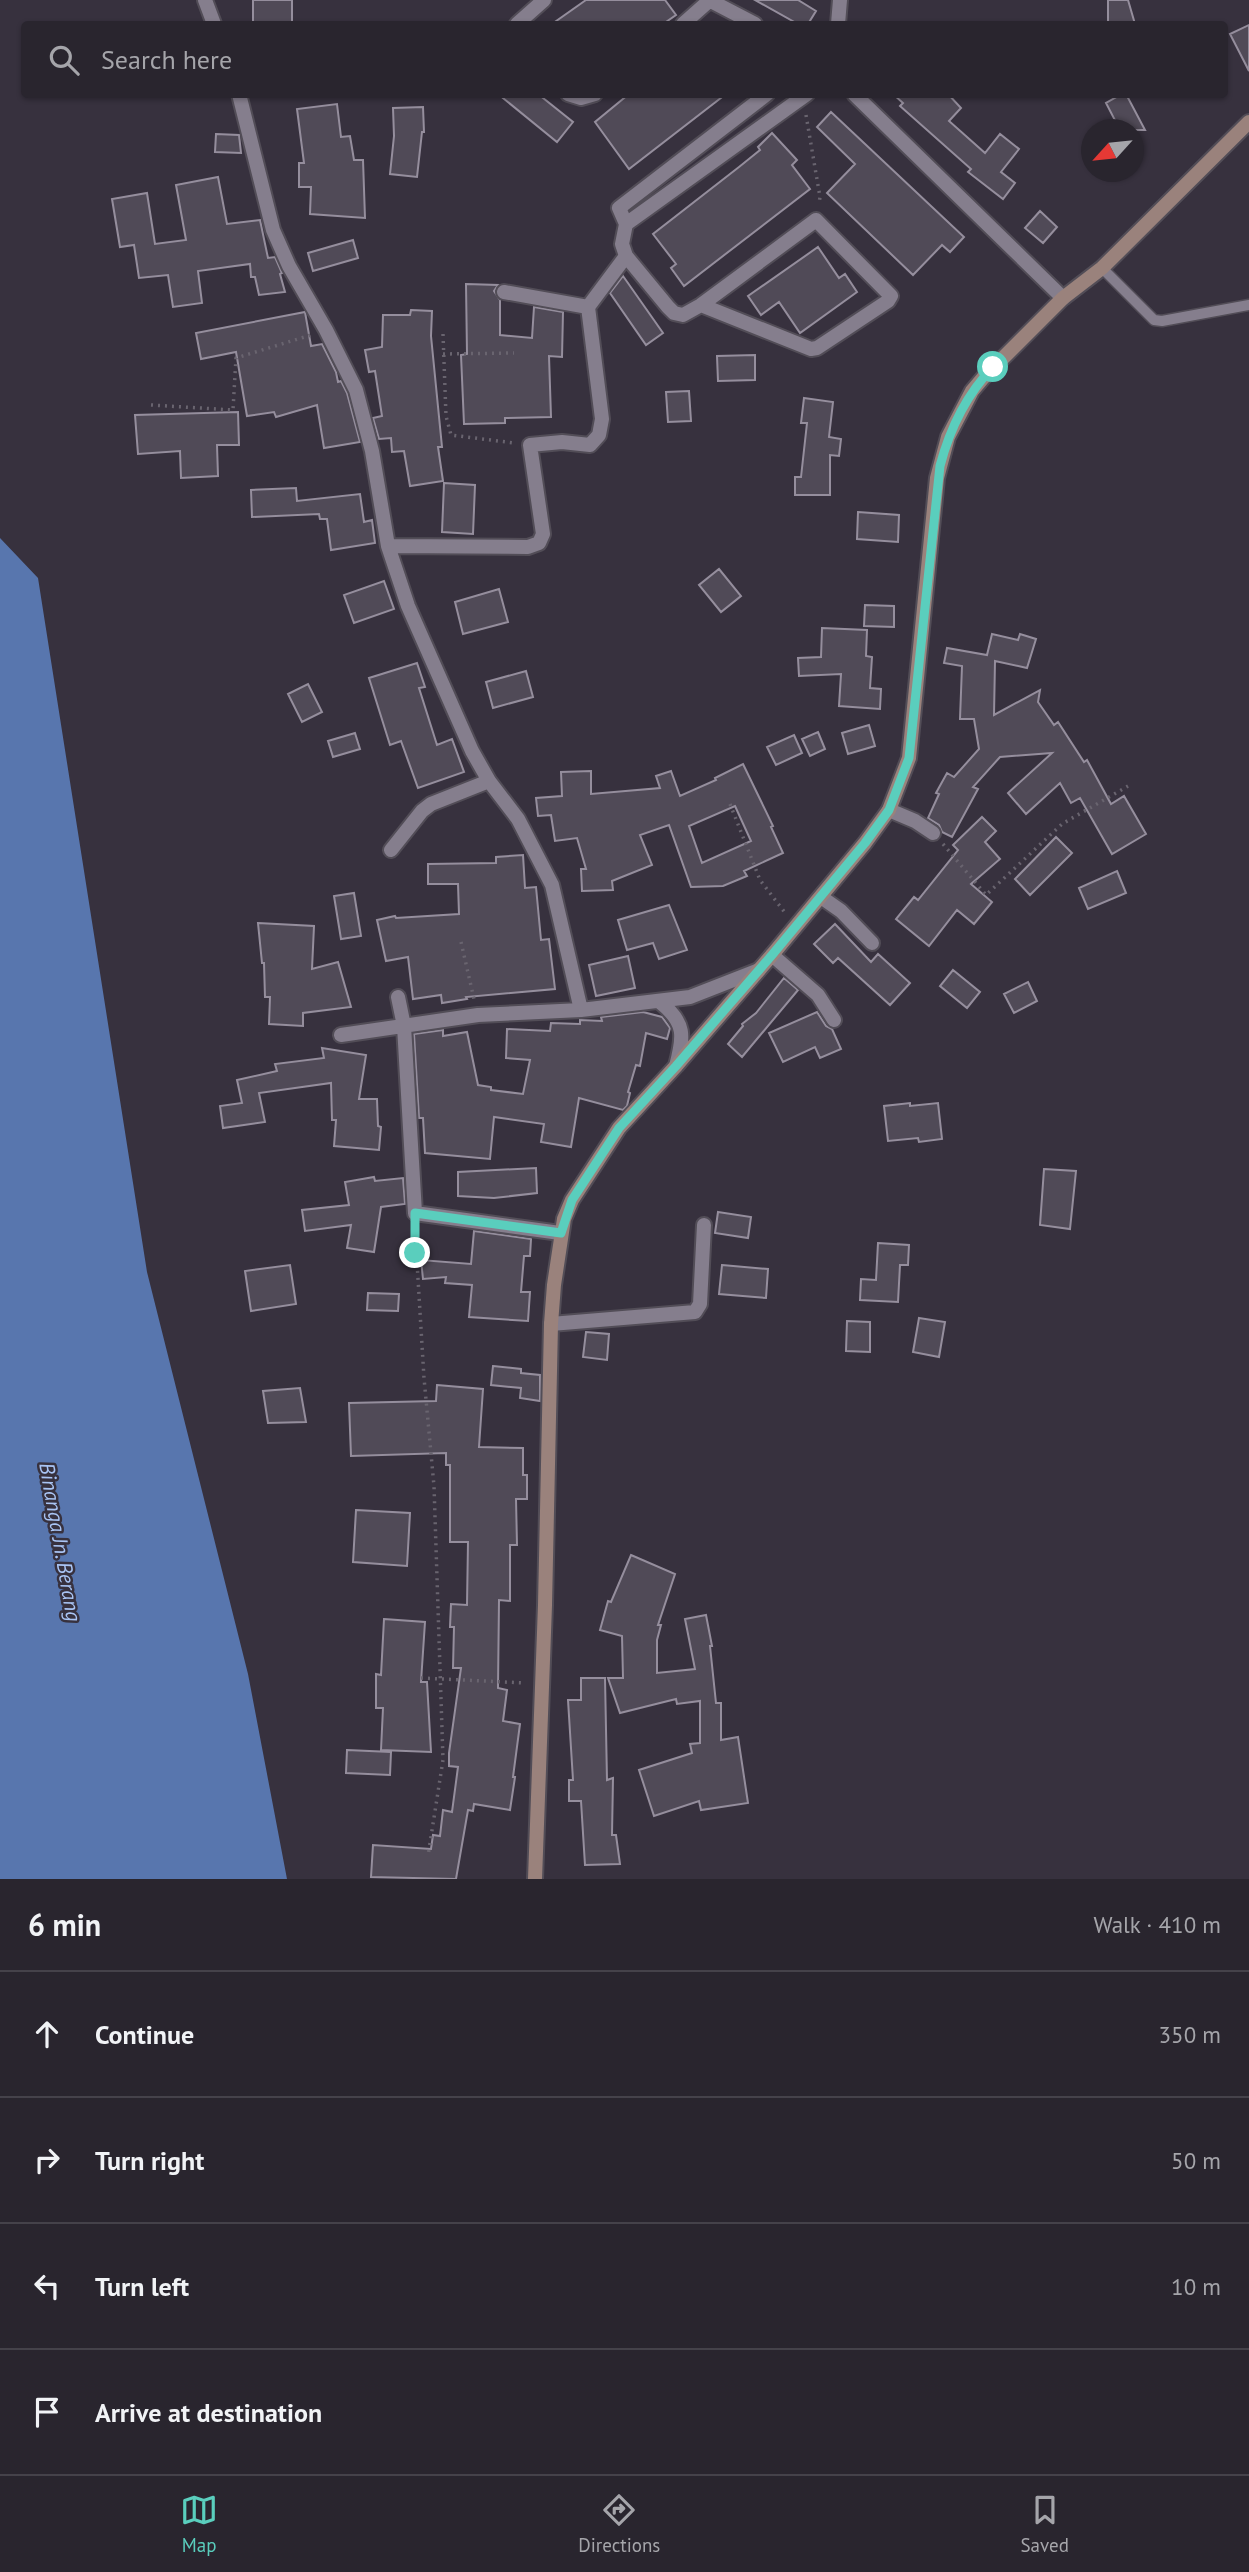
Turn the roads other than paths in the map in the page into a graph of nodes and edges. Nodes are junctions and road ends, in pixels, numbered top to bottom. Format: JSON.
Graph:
{"nodes":[{"id":1,"x":205,"y":0,"type":"edge"},
{"id":2,"x":544,"y":0,"type":"edge"},
{"id":3,"x":709,"y":0,"type":"edge"},
{"id":4,"x":840,"y":0,"type":"edge"},
{"id":5,"x":213,"y":21,"type":"edge"},
{"id":6,"x":520,"y":21,"type":"edge"},
{"id":7,"x":686,"y":21,"type":"edge"},
{"id":8,"x":749,"y":21,"type":"edge"},
{"id":9,"x":838,"y":21,"type":"edge"},
{"id":10,"x":240,"y":98,"type":"edge"},
{"id":11,"x":762,"y":98,"type":"edge"},
{"id":12,"x":802,"y":98,"type":"edge"},
{"id":13,"x":859,"y":98,"type":"edge"},
{"id":14,"x":1249,"y":122,"type":"edge"},
{"id":15,"x":626,"y":224,"type":"junction"},
{"id":16,"x":626,"y":256,"type":"junction"},
{"id":17,"x":1102,"y":268,"type":"junction"},
{"id":18,"x":504,"y":292,"type":"dead end"},
{"id":19,"x":1063,"y":298,"type":"junction"},
{"id":20,"x":701,"y":306,"type":"junction"},
{"id":21,"x":1249,"y":306,"type":"edge"},
{"id":22,"x":588,"y":307,"type":"junction"},
{"id":23,"x":388,"y":546,"type":"junction"},
{"id":24,"x":489,"y":780,"type":"junction"},
{"id":25,"x":892,"y":811,"type":"junction"},
{"id":26,"x":933,"y":832,"type":"road end"},
{"id":27,"x":391,"y":850,"type":"dead end"},
{"id":28,"x":823,"y":898,"type":"junction"},
{"id":29,"x":872,"y":943,"type":"dead end"},
{"id":30,"x":773,"y":956,"type":"junction"},
{"id":31,"x":759,"y":970,"type":"junction"},
{"id":32,"x":398,"y":997,"type":"dead end"},
{"id":33,"x":660,"y":1002,"type":"junction"},
{"id":34,"x":581,"y":1010,"type":"junction"},
{"id":35,"x":834,"y":1020,"type":"dead end"},
{"id":36,"x":404,"y":1026,"type":"junction"},
{"id":37,"x":341,"y":1035,"type":"dead end"},
{"id":38,"x":676,"y":1066,"type":"junction"},
{"id":39,"x":704,"y":1225,"type":"dead end"},
{"id":40,"x":561,"y":1233,"type":"junction"},
{"id":41,"x":551,"y":1324,"type":"junction"},
{"id":42,"x":535,"y":1879,"type":"edge"}],
"edges":[{"from":1,"to":5,"type":"street"},
{"from":2,"to":6,"type":"street"},
{"from":3,"to":7,"type":"street"},
{"from":3,"to":8,"type":"street"},
{"from":4,"to":9,"type":"street"},
{"from":10,"to":23,"type":"street"},
{"from":11,"to":15,"type":"street"},
{"from":12,"to":15,"type":"street"},
{"from":13,"to":19,"type":"street"},
{"from":14,"to":17,"type":"main road"},
{"from":15,"to":16,"type":"street"},
{"from":16,"to":20,"type":"street"},
{"from":16,"to":22,"type":"street"},
{"from":17,"to":19,"type":"main road"},
{"from":17,"to":21,"type":"lane"},
{"from":18,"to":22,"type":"street"},
{"from":19,"to":25,"type":"main road"},
{"from":20,"to":20,"type":"street"},
{"from":22,"to":23,"type":"street"},
{"from":23,"to":24,"type":"street"},
{"from":24,"to":27,"type":"street"},
{"from":24,"to":34,"type":"street"},
{"from":25,"to":26,"type":"street"},
{"from":25,"to":28,"type":"main road"},
{"from":28,"to":29,"type":"street"},
{"from":28,"to":30,"type":"main road"},
{"from":30,"to":31,"type":"main road"},
{"from":30,"to":35,"type":"street"},
{"from":31,"to":33,"type":"street"},
{"from":31,"to":38,"type":"main road"},
{"from":32,"to":36,"type":"street"},
{"from":33,"to":34,"type":"street"},
{"from":33,"to":38,"type":"street"},
{"from":34,"to":36,"type":"street"},
{"from":36,"to":37,"type":"street"},
{"from":36,"to":40,"type":"street"},
{"from":38,"to":40,"type":"main road"},
{"from":39,"to":41,"type":"street"},
{"from":40,"to":41,"type":"main road"},
{"from":41,"to":42,"type":"main road"}]}
